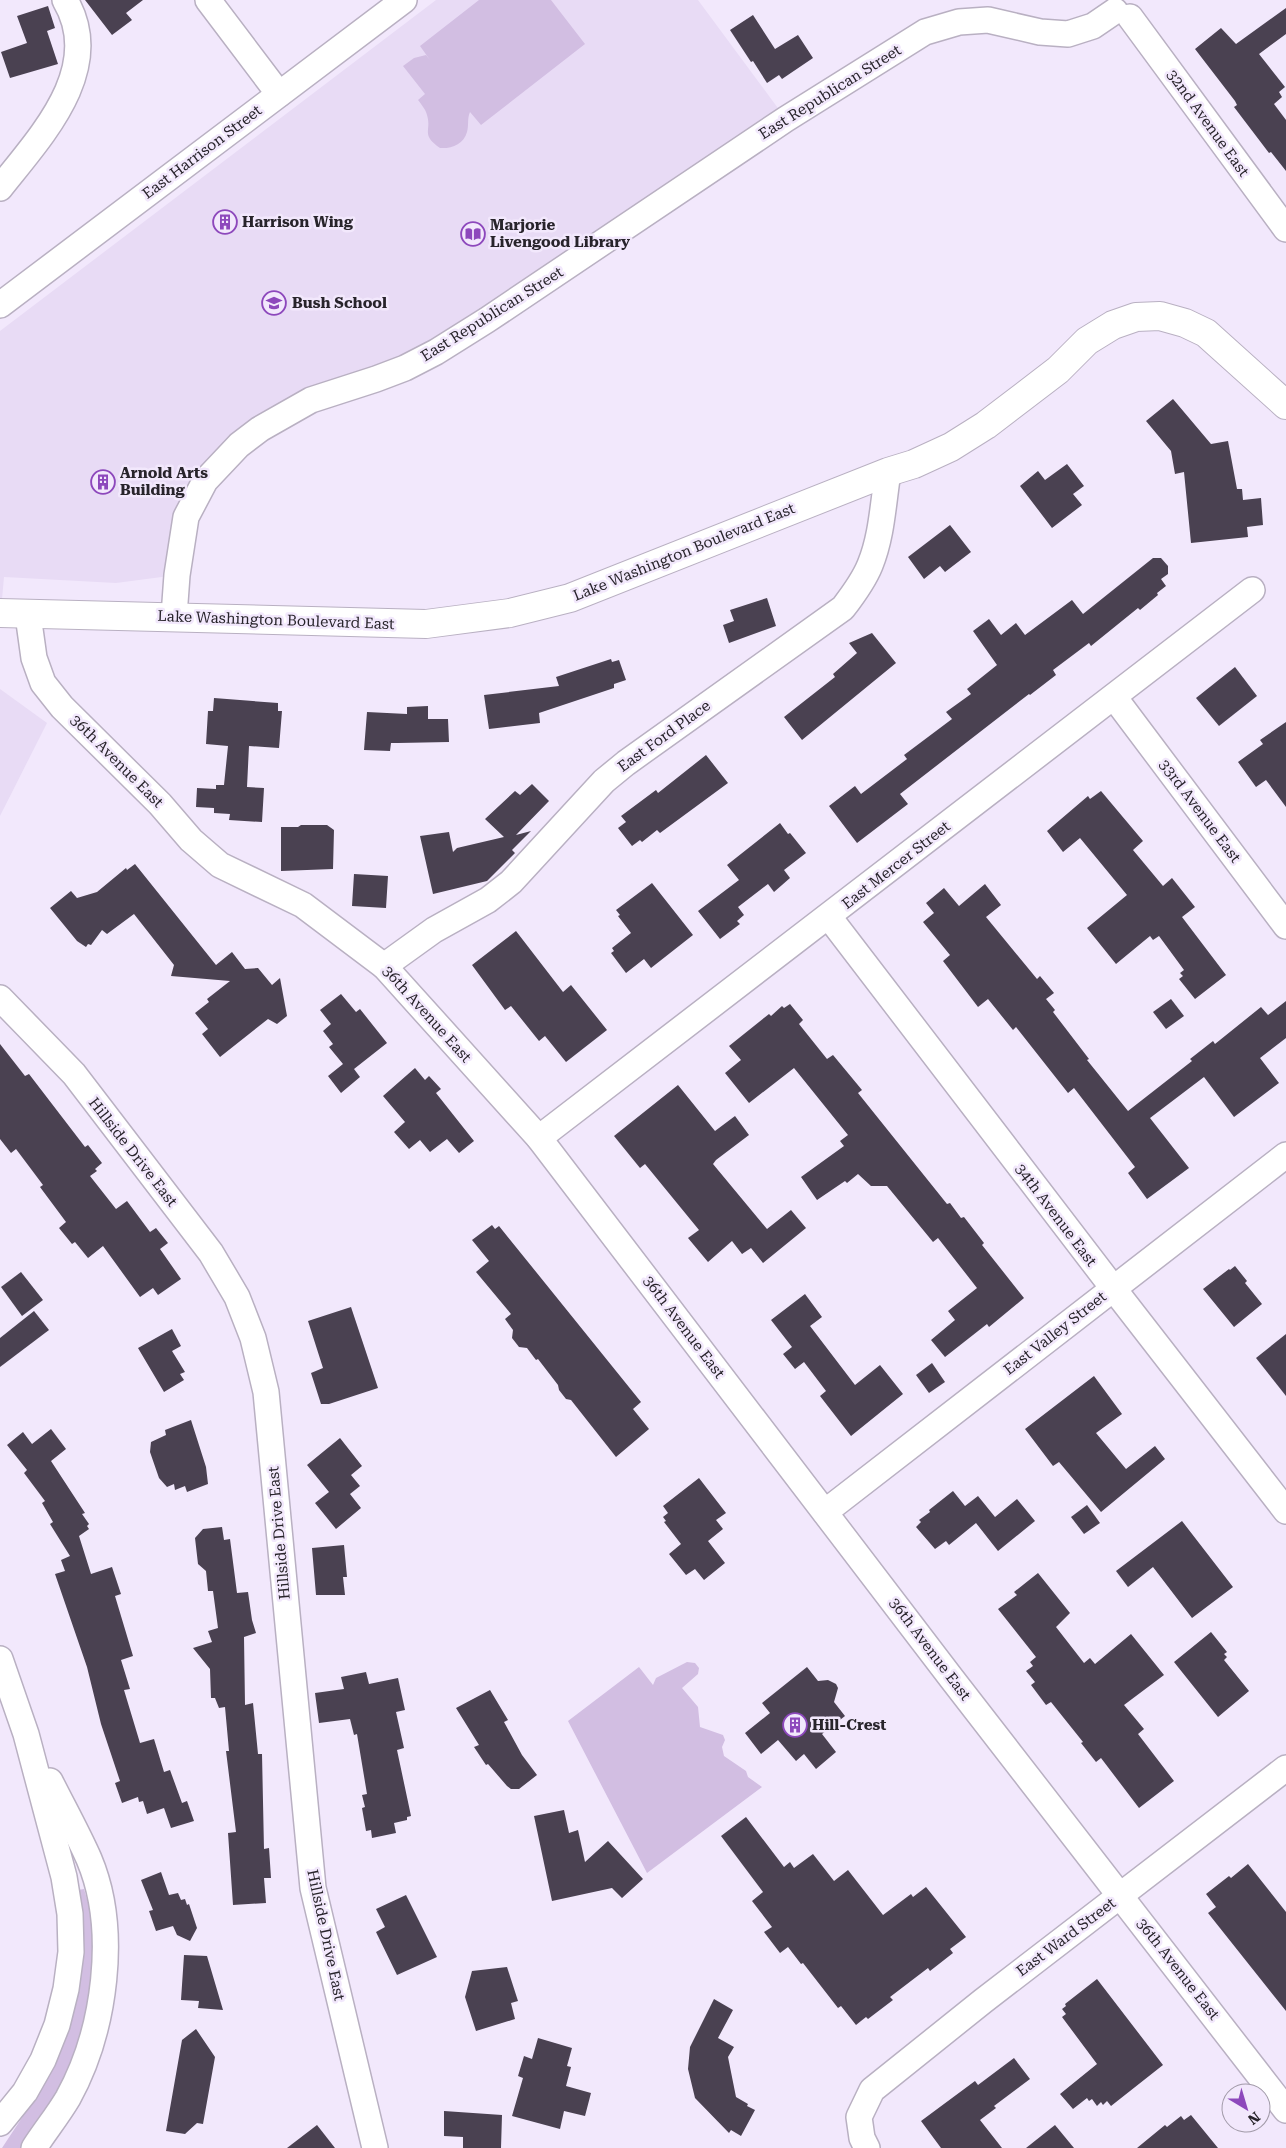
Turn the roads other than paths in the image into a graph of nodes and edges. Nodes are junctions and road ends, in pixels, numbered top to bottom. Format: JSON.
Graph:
{"nodes":[{"id":1,"x":66,"y":0,"type":"edge"},
{"id":2,"x":208,"y":0,"type":"edge"},
{"id":3,"x":404,"y":0,"type":"edge"},
{"id":4,"x":1123,"y":5,"type":"edge"},
{"id":5,"x":279,"y":94,"type":"junction"},
{"id":6,"x":0,"y":188,"type":"edge"},
{"id":7,"x":1286,"y":229,"type":"edge"},
{"id":8,"x":0,"y":305,"type":"edge"},
{"id":9,"x":1286,"y":405,"type":"edge"},
{"id":10,"x":888,"y":472,"type":"junction"},
{"id":11,"x":1252,"y":590,"type":"dead end"},
{"id":12,"x":0,"y":613,"type":"edge"},
{"id":13,"x":28,"y":615,"type":"junction"},
{"id":14,"x":174,"y":616,"type":"junction"},
{"id":15,"x":1114,"y":697,"type":"junction"},
{"id":16,"x":829,"y":917,"type":"junction"},
{"id":17,"x":1286,"y":926,"type":"edge"},
{"id":18,"x":384,"y":966,"type":"junction"},
{"id":19,"x":0,"y":998,"type":"edge"},
{"id":20,"x":539,"y":1138,"type":"junction"},
{"id":21,"x":1286,"y":1155,"type":"edge"},
{"id":22,"x":1113,"y":1288,"type":"junction"},
{"id":23,"x":1286,"y":1511,"type":"edge"},
{"id":24,"x":825,"y":1512,"type":"junction"},
{"id":25,"x":0,"y":1658,"type":"edge"},
{"id":26,"x":26,"y":1734,"type":"junction"},
{"id":27,"x":1286,"y":1768,"type":"edge"},
{"id":28,"x":1121,"y":1895,"type":"junction"},
{"id":29,"x":1286,"y":2110,"type":"edge"},
{"id":30,"x":0,"y":2123,"type":"edge"},
{"id":31,"x":34,"y":2148,"type":"edge"},
{"id":32,"x":375,"y":2148,"type":"edge"},
{"id":33,"x":867,"y":2148,"type":"edge"}],
"edges":[{"from":1,"to":6,"type":"street"},
{"from":2,"to":5,"type":"street"},
{"from":3,"to":5,"type":"street","name":"East Harrison Street"},
{"from":4,"to":7,"type":"street","name":"32nd Avenue East"},
{"from":4,"to":14,"type":"street","name":"East Republican Street"},
{"from":5,"to":8,"type":"street","name":"East Harrison Street"},
{"from":9,"to":10,"type":"main road","name":"Lake Washington Boulevard East"},
{"from":10,"to":14,"type":"main road","name":"Lake Washington Boulevard East"},
{"from":10,"to":18,"type":"street","name":"East Ford Place"},
{"from":11,"to":15,"type":"street","name":"East Mercer Street"},
{"from":12,"to":13,"type":"main road","name":"Lake Washington Boulevard East"},
{"from":13,"to":14,"type":"main road","name":"Lake Washington Boulevard East"},
{"from":13,"to":18,"type":"street","name":"36th Avenue East"},
{"from":15,"to":16,"type":"street","name":"East Mercer Street"},
{"from":15,"to":17,"type":"street","name":"33rd Avenue East"},
{"from":16,"to":20,"type":"street","name":"East Mercer Street"},
{"from":16,"to":22,"type":"street","name":"34th Avenue East"},
{"from":18,"to":20,"type":"street","name":"36th Avenue East"},
{"from":19,"to":32,"type":"street","name":"Hillside Drive East"},
{"from":20,"to":24,"type":"street","name":"36th Avenue East"},
{"from":21,"to":22,"type":"street","name":"East Valley Street"},
{"from":22,"to":23,"type":"street","name":"34th Avenue East"},
{"from":22,"to":24,"type":"street","name":"East Valley Street"},
{"from":24,"to":28,"type":"street","name":"36th Avenue East"},
{"from":25,"to":26,"type":"street"},
{"from":26,"to":30,"type":"street"},
{"from":26,"to":31,"type":"street"},
{"from":27,"to":28,"type":"street","name":"East Ward Street"},
{"from":28,"to":29,"type":"street","name":"36th Avenue East"},
{"from":28,"to":33,"type":"street","name":"East Ward Street"}]}
